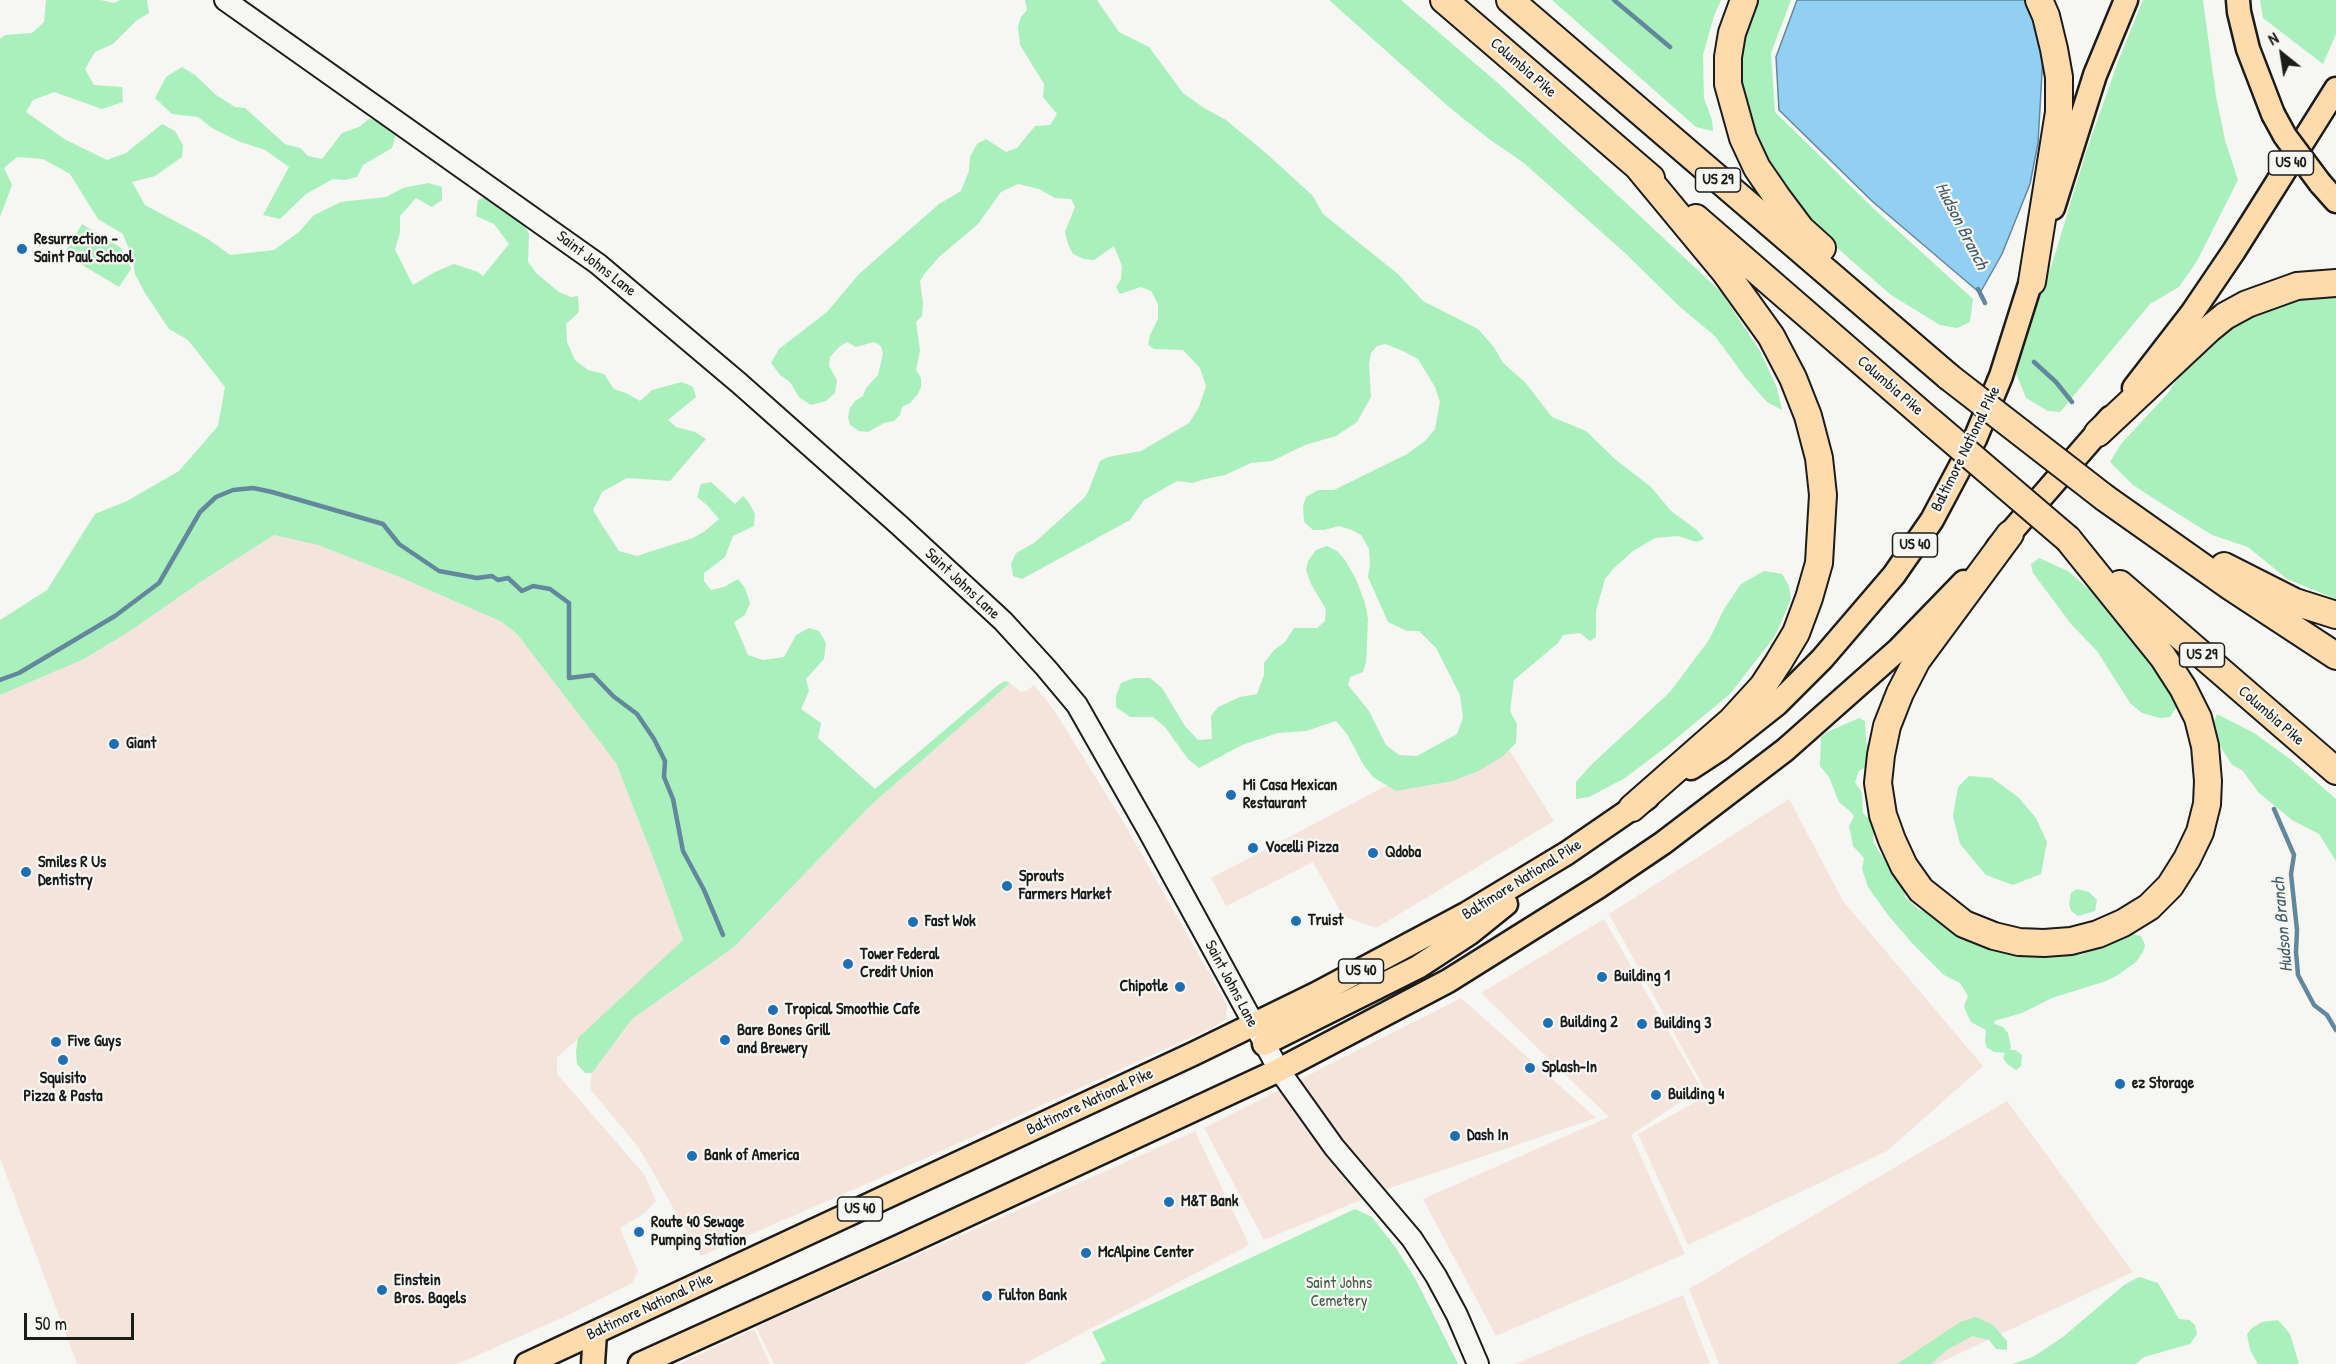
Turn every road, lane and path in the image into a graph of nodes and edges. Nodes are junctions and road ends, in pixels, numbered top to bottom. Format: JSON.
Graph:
{"nodes":[{"id":1,"x":225,"y":0,"type":"edge"},
{"id":2,"x":1444,"y":0,"type":"edge"},
{"id":3,"x":1510,"y":0,"type":"edge"},
{"id":4,"x":1744,"y":0,"type":"edge"},
{"id":5,"x":2039,"y":0,"type":"edge"},
{"id":6,"x":2126,"y":0,"type":"edge"},
{"id":7,"x":2238,"y":0,"type":"edge"},
{"id":8,"x":2336,"y":89,"type":"edge"},
{"id":9,"x":1638,"y":167,"type":"junction"},
{"id":10,"x":2336,"y":201,"type":"edge"},
{"id":11,"x":2032,"y":282,"type":"junction"},
{"id":12,"x":2336,"y":283,"type":"edge"},
{"id":13,"x":1927,"y":359,"type":"junction"},
{"id":14,"x":2098,"y":433,"type":"junction"},
{"id":15,"x":2137,"y":521,"type":"junction"},
{"id":16,"x":2010,"y":534,"type":"junction"},
{"id":17,"x":2067,"y":539,"type":"junction"},
{"id":18,"x":2336,"y":615,"type":"edge"},
{"id":19,"x":2336,"y":656,"type":"edge"},
{"id":20,"x":2336,"y":771,"type":"edge"},
{"id":21,"x":1632,"y":808,"type":"junction"},
{"id":22,"x":1259,"y":1035,"type":"junction"},
{"id":23,"x":1279,"y":1070,"type":"junction"},
{"id":24,"x":594,"y":1334,"type":"junction"},
{"id":25,"x":561,"y":1356,"type":"edge"},
{"id":26,"x":527,"y":1364,"type":"edge"},
{"id":27,"x":593,"y":1364,"type":"edge"},
{"id":28,"x":640,"y":1364,"type":"edge"},
{"id":29,"x":1478,"y":1364,"type":"edge"}],
"edges":[{"from":1,"to":22,"type":"street","name":"Saint Johns Lane"},
{"from":2,"to":9,"type":"highway","name":"Columbia Pike","number":"US 29"},
{"from":3,"to":13,"type":"highway","number":"US 29"},
{"from":4,"to":13,"type":"highway"},
{"from":5,"to":11,"type":"highway"},
{"from":6,"to":11,"type":"main road","name":"Baltimore National Pike","number":"US 40"},
{"from":7,"to":10,"type":"main road","bridge":true},
{"from":8,"to":14,"type":"main road","number":"US 40"},
{"from":9,"to":17,"type":"highway","name":"Columbia Pike","number":"US 29","bridge":true},
{"from":9,"to":21,"type":"highway"},
{"from":11,"to":21,"type":"main road","name":"Baltimore National Pike","number":"US 40"},
{"from":12,"to":14,"type":"highway"},
{"from":13,"to":15,"type":"highway","number":"US 29","bridge":true},
{"from":14,"to":16,"type":"main road","number":"US 40"},
{"from":15,"to":18,"type":"highway"},
{"from":15,"to":19,"type":"highway","number":"US 29"},
{"from":16,"to":17,"type":"highway"},
{"from":16,"to":23,"type":"main road","number":"US 40"},
{"from":17,"to":20,"type":"highway","name":"Columbia Pike","number":"US 29"},
{"from":21,"to":22,"type":"main road","name":"Baltimore National Pike","number":"US 40"},
{"from":22,"to":23,"type":"street","name":"Saint Johns Lane"},
{"from":22,"to":24,"type":"main road","name":"Baltimore National Pike","number":"US 40"},
{"from":23,"to":28,"type":"main road","number":"US 40"},
{"from":23,"to":29,"type":"street","name":"Saint Johns Lane"},
{"from":24,"to":25,"type":"main road","name":"Baltimore National Pike","number":"US 40"},
{"from":24,"to":27,"type":"main road"},
{"from":25,"to":26,"type":"main road","name":"Baltimore National Pike","number":"US 40"}]}
